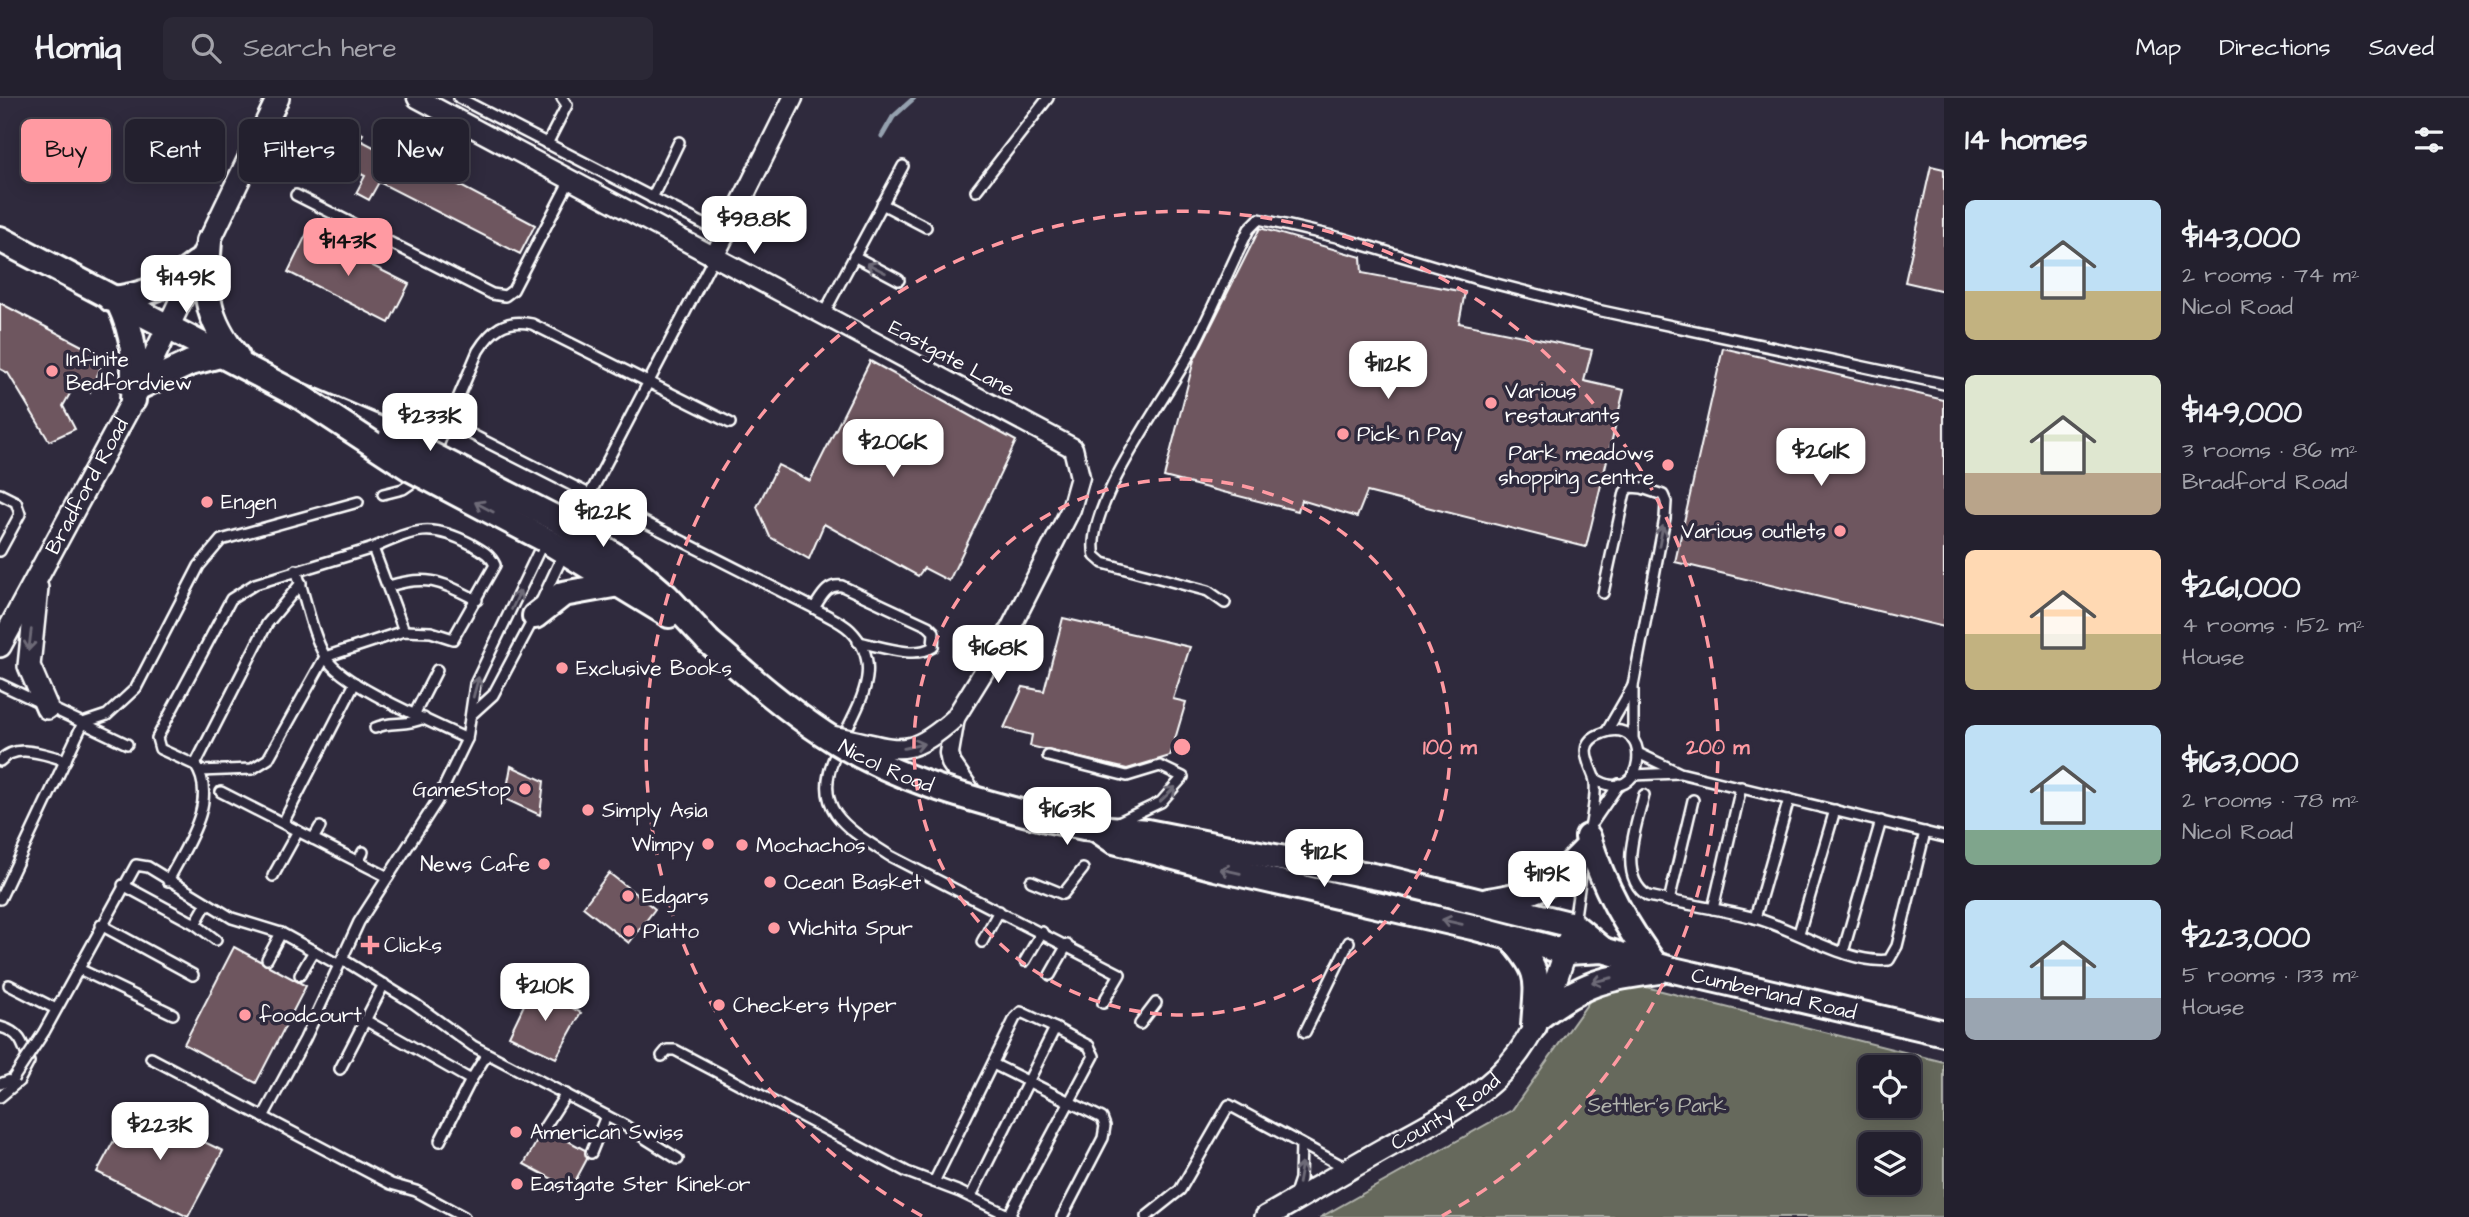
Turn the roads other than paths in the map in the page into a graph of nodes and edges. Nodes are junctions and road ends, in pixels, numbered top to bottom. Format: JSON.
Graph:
{"nodes":[{"id":1,"x":278,"y":98,"type":"edge"},
{"id":2,"x":417,"y":98,"type":"edge"},
{"id":3,"x":562,"y":98,"type":"edge"},
{"id":4,"x":793,"y":98,"type":"edge"},
{"id":5,"x":1048,"y":98,"type":"edge"},
{"id":6,"x":465,"y":100,"type":"edge"},
{"id":7,"x":679,"y":142,"type":"dead end"},
{"id":8,"x":547,"y":144,"type":"junction"},
{"id":9,"x":903,"y":166,"type":"dead end"},
{"id":10,"x":570,"y":180,"type":"junction"},
{"id":11,"x":976,"y":191,"type":"dead end"},
{"id":12,"x":296,"y":195,"type":"dead end"},
{"id":13,"x":652,"y":198,"type":"junction"},
{"id":14,"x":882,"y":204,"type":"junction"},
{"id":15,"x":926,"y":227,"type":"dead end"},
{"id":16,"x":725,"y":235,"type":"junction"},
{"id":17,"x":0,"y":239,"type":"edge"},
{"id":18,"x":209,"y":241,"type":"junction"},
{"id":19,"x":854,"y":256,"type":"junction"},
{"id":20,"x":714,"y":257,"type":"junction"},
{"id":21,"x":197,"y":263,"type":"junction"},
{"id":22,"x":899,"y":279,"type":"dead end"},
{"id":23,"x":114,"y":301,"type":"junction"},
{"id":24,"x":823,"y":315,"type":"junction"},
{"id":25,"x":167,"y":326,"type":"junction"},
{"id":26,"x":234,"y":360,"type":"junction"},
{"id":27,"x":648,"y":383,"type":"junction"},
{"id":28,"x":1944,"y":384,"type":"edge"},
{"id":29,"x":136,"y":393,"type":"junction"},
{"id":30,"x":447,"y":422,"type":"junction"},
{"id":31,"x":730,"y":423,"type":"dead end"},
{"id":32,"x":0,"y":494,"type":"edge"},
{"id":33,"x":383,"y":494,"type":"dead end"},
{"id":34,"x":589,"y":496,"type":"junction"},
{"id":35,"x":358,"y":502,"type":"dead end"},
{"id":36,"x":561,"y":535,"type":"junction"},
{"id":37,"x":373,"y":548,"type":"junction"},
{"id":38,"x":0,"y":551,"type":"edge"},
{"id":39,"x":296,"y":570,"type":"junction"},
{"id":40,"x":40,"y":572,"type":"junction"},
{"id":41,"x":301,"y":583,"type":"junction"},
{"id":42,"x":619,"y":584,"type":"junction"},
{"id":43,"x":389,"y":586,"type":"junction"},
{"id":44,"x":1603,"y":593,"type":"dead end"},
{"id":45,"x":477,"y":600,"type":"junction"},
{"id":46,"x":1225,"y":603,"type":"dead end"},
{"id":47,"x":814,"y":608,"type":"junction"},
{"id":48,"x":535,"y":616,"type":"junction"},
{"id":49,"x":404,"y":631,"type":"junction"},
{"id":50,"x":708,"y":641,"type":"junction"},
{"id":51,"x":858,"y":642,"type":"junction"},
{"id":52,"x":0,"y":646,"type":"edge"},
{"id":53,"x":326,"y":657,"type":"junction"},
{"id":54,"x":437,"y":670,"type":"dead end"},
{"id":55,"x":355,"y":683,"type":"junction"},
{"id":56,"x":0,"y":684,"type":"edge"},
{"id":57,"x":1633,"y":686,"type":"junction"},
{"id":58,"x":47,"y":708,"type":"junction"},
{"id":59,"x":420,"y":715,"type":"junction"},
{"id":60,"x":471,"y":715,"type":"junction"},
{"id":61,"x":955,"y":718,"type":"junction"},
{"id":62,"x":83,"y":723,"type":"junction"},
{"id":63,"x":375,"y":728,"type":"dead end"},
{"id":64,"x":1607,"y":731,"type":"junction"},
{"id":65,"x":823,"y":734,"type":"junction"},
{"id":66,"x":467,"y":739,"type":"junction"},
{"id":67,"x":1633,"y":740,"type":"junction"},
{"id":68,"x":127,"y":744,"type":"dead end"},
{"id":69,"x":1640,"y":754,"type":"junction"},
{"id":70,"x":1048,"y":756,"type":"dead end"},
{"id":71,"x":66,"y":760,"type":"junction"},
{"id":72,"x":0,"y":761,"type":"edge"},
{"id":73,"x":197,"y":768,"type":"junction"},
{"id":74,"x":1680,"y":773,"type":"junction"},
{"id":75,"x":1633,"y":775,"type":"junction"},
{"id":76,"x":1594,"y":778,"type":"junction"},
{"id":77,"x":1619,"y":784,"type":"junction"},
{"id":78,"x":1741,"y":787,"type":"junction"},
{"id":79,"x":220,"y":792,"type":"dead end"},
{"id":80,"x":1644,"y":795,"type":"dead end"},
{"id":81,"x":1789,"y":799,"type":"junction"},
{"id":82,"x":1693,"y":800,"type":"dead end"},
{"id":83,"x":977,"y":801,"type":"junction"},
{"id":84,"x":1835,"y":810,"type":"junction"},
{"id":85,"x":1881,"y":821,"type":"junction"},
{"id":86,"x":283,"y":823,"type":"junction"},
{"id":87,"x":320,"y":827,"type":"dead end"},
{"id":88,"x":1099,"y":828,"type":"junction"},
{"id":89,"x":298,"y":831,"type":"junction"},
{"id":90,"x":1925,"y":832,"type":"junction"},
{"id":91,"x":1588,"y":837,"type":"junction"},
{"id":92,"x":1944,"y":837,"type":"edge"},
{"id":93,"x":313,"y":839,"type":"junction"},
{"id":94,"x":363,"y":852,"type":"dead end"},
{"id":95,"x":358,"y":862,"type":"junction"},
{"id":96,"x":1083,"y":869,"type":"dead end"},
{"id":97,"x":273,"y":876,"type":"dead end"},
{"id":98,"x":388,"y":877,"type":"junction"},
{"id":99,"x":168,"y":881,"type":"junction"},
{"id":100,"x":1031,"y":881,"type":"dead end"},
{"id":101,"x":123,"y":886,"type":"junction"},
{"id":102,"x":0,"y":899,"type":"edge"},
{"id":103,"x":1669,"y":901,"type":"junction"},
{"id":104,"x":1474,"y":903,"type":"junction"},
{"id":105,"x":206,"y":905,"type":"junction"},
{"id":106,"x":1713,"y":909,"type":"junction"},
{"id":107,"x":999,"y":911,"type":"junction"},
{"id":108,"x":1755,"y":918,"type":"junction"},
{"id":109,"x":195,"y":924,"type":"junction"},
{"id":110,"x":101,"y":925,"type":"junction"},
{"id":111,"x":1573,"y":925,"type":"junction"},
{"id":112,"x":1042,"y":932,"type":"junction"},
{"id":113,"x":281,"y":933,"type":"junction"},
{"id":114,"x":1799,"y":933,"type":"junction"},
{"id":115,"x":1510,"y":937,"type":"junction"},
{"id":116,"x":216,"y":940,"type":"dead end"},
{"id":117,"x":982,"y":942,"type":"dead end"},
{"id":118,"x":1349,"y":942,"type":"dead end"},
{"id":119,"x":1068,"y":946,"type":"junction"},
{"id":120,"x":1603,"y":950,"type":"junction"},
{"id":121,"x":314,"y":951,"type":"junction"},
{"id":122,"x":1566,"y":951,"type":"junction"},
{"id":123,"x":1843,"y":952,"type":"junction"},
{"id":124,"x":267,"y":959,"type":"dead end"},
{"id":125,"x":1025,"y":961,"type":"dead end"},
{"id":126,"x":341,"y":962,"type":"junction"},
{"id":127,"x":1663,"y":967,"type":"junction"},
{"id":128,"x":79,"y":969,"type":"junction"},
{"id":129,"x":193,"y":975,"type":"dead end"},
{"id":130,"x":300,"y":975,"type":"dead end"},
{"id":131,"x":1050,"y":975,"type":"dead end"},
{"id":132,"x":9,"y":985,"type":"dead end"},
{"id":133,"x":384,"y":985,"type":"junction"},
{"id":134,"x":1103,"y":1003,"type":"dead end"},
{"id":135,"x":1156,"y":1003,"type":"dead end"},
{"id":136,"x":56,"y":1009,"type":"junction"},
{"id":137,"x":173,"y":1014,"type":"dead end"},
{"id":138,"x":365,"y":1020,"type":"junction"},
{"id":139,"x":1537,"y":1022,"type":"junction"},
{"id":140,"x":1140,"y":1024,"type":"dead end"},
{"id":141,"x":0,"y":1027,"type":"edge"},
{"id":142,"x":1055,"y":1028,"type":"junction"},
{"id":143,"x":1305,"y":1032,"type":"dead end"},
{"id":144,"x":1944,"y":1033,"type":"edge"},
{"id":145,"x":487,"y":1054,"type":"junction"},
{"id":146,"x":662,"y":1056,"type":"dead end"},
{"id":147,"x":151,"y":1058,"type":"dead end"},
{"id":148,"x":993,"y":1064,"type":"junction"},
{"id":149,"x":340,"y":1069,"type":"dead end"},
{"id":150,"x":471,"y":1080,"type":"junction"},
{"id":151,"x":1029,"y":1082,"type":"junction"},
{"id":152,"x":0,"y":1084,"type":"edge"},
{"id":153,"x":566,"y":1094,"type":"junction"},
{"id":154,"x":0,"y":1097,"type":"edge"},
{"id":155,"x":1069,"y":1102,"type":"junction"},
{"id":156,"x":606,"y":1116,"type":"junction"},
{"id":157,"x":263,"y":1117,"type":"junction"},
{"id":158,"x":544,"y":1128,"type":"dead end"},
{"id":159,"x":440,"y":1141,"type":"dead end"},
{"id":160,"x":1301,"y":1144,"type":"junction"},
{"id":161,"x":591,"y":1153,"type":"dead end"},
{"id":162,"x":678,"y":1159,"type":"dead end"},
{"id":163,"x":1347,"y":1169,"type":"junction"},
{"id":164,"x":934,"y":1182,"type":"junction"},
{"id":165,"x":971,"y":1196,"type":"junction"},
{"id":166,"x":1293,"y":1202,"type":"junction"},
{"id":167,"x":1010,"y":1216,"type":"edge"},
{"id":168,"x":464,"y":1217,"type":"edge"},
{"id":169,"x":1062,"y":1217,"type":"edge"},
{"id":170,"x":1146,"y":1217,"type":"edge"},
{"id":171,"x":1266,"y":1217,"type":"edge"}],
"edges":[{"from":1,"to":18,"type":"street","name":"Bradford Road"},
{"from":2,"to":10,"type":"street","name":"Eastgate Lane"},
{"from":3,"to":8,"type":"lane"},
{"from":4,"to":16,"type":"street"},
{"from":5,"to":11,"type":"lane"},
{"from":6,"to":8,"type":"lane"},
{"from":7,"to":13,"type":"lane"},
{"from":8,"to":13,"type":"lane"},
{"from":9,"to":14,"type":"lane"},
{"from":10,"to":12,"type":"lane"},
{"from":10,"to":20,"type":"street","name":"Eastgate Lane"},
{"from":13,"to":16,"type":"lane"},
{"from":14,"to":15,"type":"lane"},
{"from":14,"to":19,"type":"lane"},
{"from":16,"to":20,"type":"street"},
{"from":17,"to":23,"type":"main road","name":"Nicol Road"},
{"from":18,"to":21,"type":"street","name":"Bradford Road"},
{"from":18,"to":26,"type":"main road"},
{"from":22,"to":19,"type":"lane","one_way":true},
{"from":19,"to":24,"type":"lane"},
{"from":20,"to":24,"type":"street","name":"Eastgate Lane"},
{"from":20,"to":27,"type":"lane"},
{"from":21,"to":23,"type":"main road"},
{"from":21,"to":25,"type":"street","name":"Bradford Road"},
{"from":23,"to":25,"type":"main road","name":"Nicol Road"},
{"from":23,"to":29,"type":"main road"},
{"from":24,"to":61,"type":"street","name":"Eastgate Lane"},
{"from":25,"to":26,"type":"main road","name":"Nicol Road"},
{"from":25,"to":29,"type":"street","name":"Bradford Road"},
{"from":26,"to":29,"type":"main road"},
{"from":26,"to":36,"type":"main road","name":"Nicol Road","bridge":true},
{"from":27,"to":30,"type":"lane"},
{"from":27,"to":31,"type":"lane"},
{"from":27,"to":34,"type":"lane"},
{"from":28,"to":46,"type":"lane"},
{"from":29,"to":40,"type":"street","name":"Bradford Road"},
{"from":30,"to":33,"type":"lane"},
{"from":30,"to":34,"type":"lane"},
{"from":32,"to":38,"type":"lane"},
{"from":34,"to":47,"type":"lane"},
{"from":35,"to":62,"type":"lane"},
{"from":36,"to":42,"type":"main road","name":"Nicol Road"},
{"from":36,"to":48,"type":"lane"},
{"from":36,"to":50,"type":"main road","name":"Nicol Road"},
{"from":60,"to":36,"type":"lane","one_way":true},
{"from":37,"to":39,"type":"lane"},
{"from":37,"to":43,"type":"lane"},
{"from":37,"to":45,"type":"lane"},
{"from":39,"to":41,"type":"lane"},
{"from":39,"to":73,"type":"lane"},
{"from":40,"to":52,"type":"street","name":"Bradford Road"},
{"from":40,"to":58,"type":"street","one_way":true},
{"from":41,"to":53,"type":"lane"},
{"from":41,"to":73,"type":"lane"},
{"from":42,"to":48,"type":"main road"},
{"from":42,"to":50,"type":"main road","name":"Nicol Road"},
{"from":43,"to":45,"type":"lane"},
{"from":43,"to":49,"type":"lane"},
{"from":57,"to":44,"type":"lane","one_way":true},
{"from":45,"to":49,"type":"lane"},
{"from":47,"to":51,"type":"lane"},
{"from":47,"to":51,"type":"lane"},
{"from":48,"to":60,"type":"lane"},
{"from":49,"to":53,"type":"lane"},
{"from":50,"to":65,"type":"main road","name":"Nicol Road","bridge":true},
{"from":51,"to":107,"type":"lane"},
{"from":53,"to":55,"type":"lane"},
{"from":53,"to":73,"type":"lane"},
{"from":54,"to":59,"type":"lane"},
{"from":55,"to":59,"type":"lane"},
{"from":55,"to":86,"type":"lane"},
{"from":56,"to":58,"type":"lane"},
{"from":57,"to":64,"type":"lane"},
{"from":57,"to":67,"type":"lane"},
{"from":58,"to":62,"type":"lane"},
{"from":59,"to":63,"type":"lane"},
{"from":59,"to":66,"type":"lane"},
{"from":60,"to":66,"type":"lane"},
{"from":65,"to":61,"type":"street","name":"Eastgate Lane","one_way":true,"bridge":true},
{"from":61,"to":83,"type":"street","bridge":true},
{"from":62,"to":68,"type":"lane"},
{"from":62,"to":71,"type":"lane"},
{"from":64,"to":67,"type":"lane"},
{"from":64,"to":76,"type":"lane"},
{"from":65,"to":83,"type":"main road","name":"Nicol Road","bridge":true},
{"from":66,"to":98,"type":"lane"},
{"from":67,"to":69,"type":"lane"},
{"from":69,"to":74,"type":"lane"},
{"from":69,"to":75,"type":"lane"},
{"from":88,"to":70,"type":"lane","one_way":true},
{"from":71,"to":72,"type":"lane"},
{"from":71,"to":102,"type":"lane"},
{"from":73,"to":99,"type":"lane"},
{"from":74,"to":75,"type":"lane"},
{"from":74,"to":78,"type":"lane"},
{"from":75,"to":77,"type":"lane"},
{"from":76,"to":77,"type":"lane"},
{"from":76,"to":91,"type":"lane"},
{"from":77,"to":91,"type":"lane"},
{"from":78,"to":81,"type":"lane"},
{"from":78,"to":106,"type":"lane"},
{"from":79,"to":86,"type":"lane"},
{"from":80,"to":103,"type":"lane"},
{"from":81,"to":84,"type":"lane"},
{"from":81,"to":108,"type":"lane"},
{"from":82,"to":103,"type":"lane"},
{"from":83,"to":88,"type":"main road","name":"Nicol Road","bridge":true},
{"from":84,"to":85,"type":"lane"},
{"from":84,"to":114,"type":"lane"},
{"from":85,"to":90,"type":"lane"},
{"from":85,"to":123,"type":"lane"},
{"from":86,"to":89,"type":"lane"},
{"from":87,"to":93,"type":"lane"},
{"from":88,"to":104,"type":"main road","name":"Nicol Road"},
{"from":115,"to":88,"type":"main road","name":"Nicol Road","one_way":true},
{"from":89,"to":93,"type":"lane"},
{"from":89,"to":97,"type":"lane"},
{"from":90,"to":92,"type":"lane"},
{"from":90,"to":123,"type":"lane"},
{"from":91,"to":104,"type":"main road"},
{"from":91,"to":111,"type":"lane"},
{"from":91,"to":127,"type":"main road"},
{"from":93,"to":95,"type":"lane"},
{"from":94,"to":95,"type":"lane"},
{"from":95,"to":98,"type":"lane"},
{"from":96,"to":100,"type":"lane"},
{"from":98,"to":126,"type":"lane"},
{"from":99,"to":101,"type":"lane"},
{"from":99,"to":105,"type":"lane"},
{"from":101,"to":109,"type":"lane"},
{"from":101,"to":110,"type":"lane"},
{"from":103,"to":106,"type":"lane"},
{"from":104,"to":111,"type":"main road","name":"Nicol Road"},
{"from":105,"to":109,"type":"lane"},
{"from":105,"to":113,"type":"lane"},
{"from":106,"to":108,"type":"lane"},
{"from":107,"to":112,"type":"lane"},
{"from":107,"to":117,"type":"lane"},
{"from":108,"to":114,"type":"lane"},
{"from":109,"to":116,"type":"lane"},
{"from":110,"to":128,"type":"lane"},
{"from":110,"to":129,"type":"lane"},
{"from":111,"to":120,"type":"main road","name":"Cumberland Road"},
{"from":111,"to":122,"type":"street","name":"County Road"},
{"from":112,"to":119,"type":"lane"},
{"from":112,"to":125,"type":"lane"},
{"from":113,"to":121,"type":"lane"},
{"from":113,"to":124,"type":"lane"},
{"from":114,"to":123,"type":"lane"},
{"from":115,"to":122,"type":"main road","name":"Nicol Road"},
{"from":115,"to":139,"type":"main road"},
{"from":118,"to":143,"type":"lane"},
{"from":119,"to":131,"type":"lane"},
{"from":119,"to":134,"type":"lane"},
{"from":120,"to":122,"type":"main road","name":"Cumberland Road"},
{"from":120,"to":127,"type":"main road","name":"Cumberland Road"},
{"from":121,"to":126,"type":"lane"},
{"from":121,"to":130,"type":"lane"},
{"from":122,"to":139,"type":"street","name":"County Road"},
{"from":126,"to":133,"type":"lane"},
{"from":126,"to":157,"type":"lane"},
{"from":127,"to":139,"type":"main road","one_way":true},
{"from":127,"to":144,"type":"main road","name":"Cumberland Road"},
{"from":128,"to":136,"type":"lane"},
{"from":128,"to":137,"type":"lane"},
{"from":132,"to":136,"type":"lane"},
{"from":133,"to":138,"type":"lane"},
{"from":133,"to":145,"type":"lane"},
{"from":135,"to":140,"type":"lane"},
{"from":136,"to":152,"type":"lane","bridge":true},
{"from":138,"to":149,"type":"lane"},
{"from":138,"to":150,"type":"lane"},
{"from":139,"to":163,"type":"street","name":"County Road"},
{"from":141,"to":154,"type":"lane"},
{"from":142,"to":148,"type":"lane"},
{"from":142,"to":151,"type":"lane"},
{"from":142,"to":155,"type":"lane"},
{"from":145,"to":150,"type":"lane"},
{"from":145,"to":153,"type":"lane"},
{"from":146,"to":164,"type":"lane"},
{"from":147,"to":157,"type":"lane"},
{"from":148,"to":151,"type":"lane"},
{"from":148,"to":164,"type":"lane"},
{"from":150,"to":159,"type":"lane"},
{"from":151,"to":155,"type":"lane"},
{"from":151,"to":165,"type":"lane"},
{"from":153,"to":156,"type":"lane"},
{"from":153,"to":158,"type":"lane"},
{"from":155,"to":167,"type":"lane"},
{"from":155,"to":169,"type":"lane"},
{"from":156,"to":161,"type":"lane"},
{"from":156,"to":162,"type":"lane"},
{"from":157,"to":168,"type":"lane"},
{"from":160,"to":163,"type":"lane"},
{"from":166,"to":160,"type":"lane","one_way":true},
{"from":160,"to":170,"type":"lane"},
{"from":163,"to":166,"type":"street","name":"County Road"},
{"from":164,"to":165,"type":"lane"},
{"from":165,"to":167,"type":"lane"},
{"from":166,"to":171,"type":"street","name":"County Road"}]}
